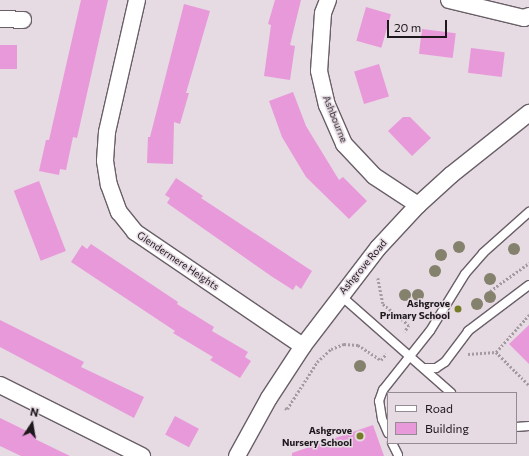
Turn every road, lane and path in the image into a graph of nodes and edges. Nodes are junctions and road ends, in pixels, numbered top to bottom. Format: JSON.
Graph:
{"nodes":[{"id":1,"x":137,"y":0,"type":"edge"},
{"id":2,"x":328,"y":0,"type":"edge"},
{"id":3,"x":449,"y":0,"type":"edge"},
{"id":4,"x":529,"y":16,"type":"edge"},
{"id":5,"x":0,"y":19,"type":"edge"},
{"id":6,"x":23,"y":20,"type":"dead end"},
{"id":7,"x":529,"y":113,"type":"edge"},
{"id":8,"x":418,"y":204,"type":"junction"},
{"id":9,"x":529,"y":212,"type":"edge"},
{"id":10,"x":529,"y":263,"type":"edge"},
{"id":11,"x":381,"y":270,"type":"dead end"},
{"id":12,"x":529,"y":285,"type":"edge"},
{"id":13,"x":490,"y":291,"type":"dead end"},
{"id":14,"x":340,"y":295,"type":"junction"},
{"id":15,"x":529,"y":315,"type":"edge"},
{"id":16,"x":405,"y":332,"type":"dead end"},
{"id":17,"x":303,"y":346,"type":"junction"},
{"id":18,"x":496,"y":352,"type":"dead end"},
{"id":19,"x":410,"y":356,"type":"junction"},
{"id":20,"x":424,"y":368,"type":"junction"},
{"id":21,"x":0,"y":385,"type":"edge"},
{"id":22,"x":450,"y":392,"type":"edge"},
{"id":23,"x":529,"y":426,"type":"edge"},
{"id":24,"x":517,"y":427,"type":"edge"},
{"id":25,"x":387,"y":431,"type":"edge"},
{"id":26,"x":392,"y":444,"type":"edge"},
{"id":27,"x":398,"y":455,"type":"dead end"},
{"id":28,"x":142,"y":456,"type":"edge"},
{"id":29,"x":237,"y":456,"type":"edge"}],
"edges":[{"from":1,"to":17,"type":"street","name":"Glendermere Heights"},
{"from":2,"to":8,"type":"street","name":"Ashbourne"},
{"from":3,"to":4,"type":"street"},
{"from":5,"to":6,"type":"street"},
{"from":7,"to":8,"type":"street","name":"Ashgrove Road"},
{"from":8,"to":14,"type":"street","name":"Ashgrove Road"},
{"from":9,"to":19,"type":"lane"},
{"from":10,"to":13,"type":"path"},
{"from":11,"to":16,"type":"path"},
{"from":12,"to":20,"type":"lane"},
{"from":14,"to":17,"type":"street","name":"Ashgrove Road"},
{"from":14,"to":19,"type":"lane"},
{"from":15,"to":18,"type":"path"},
{"from":17,"to":29,"type":"street","name":"Ashgrove Road"},
{"from":19,"to":20,"type":"lane"},
{"from":19,"to":25,"type":"lane"},
{"from":20,"to":22,"type":"lane"},
{"from":21,"to":28,"type":"street"},
{"from":23,"to":24,"type":"lane"},
{"from":26,"to":27,"type":"lane"}]}
